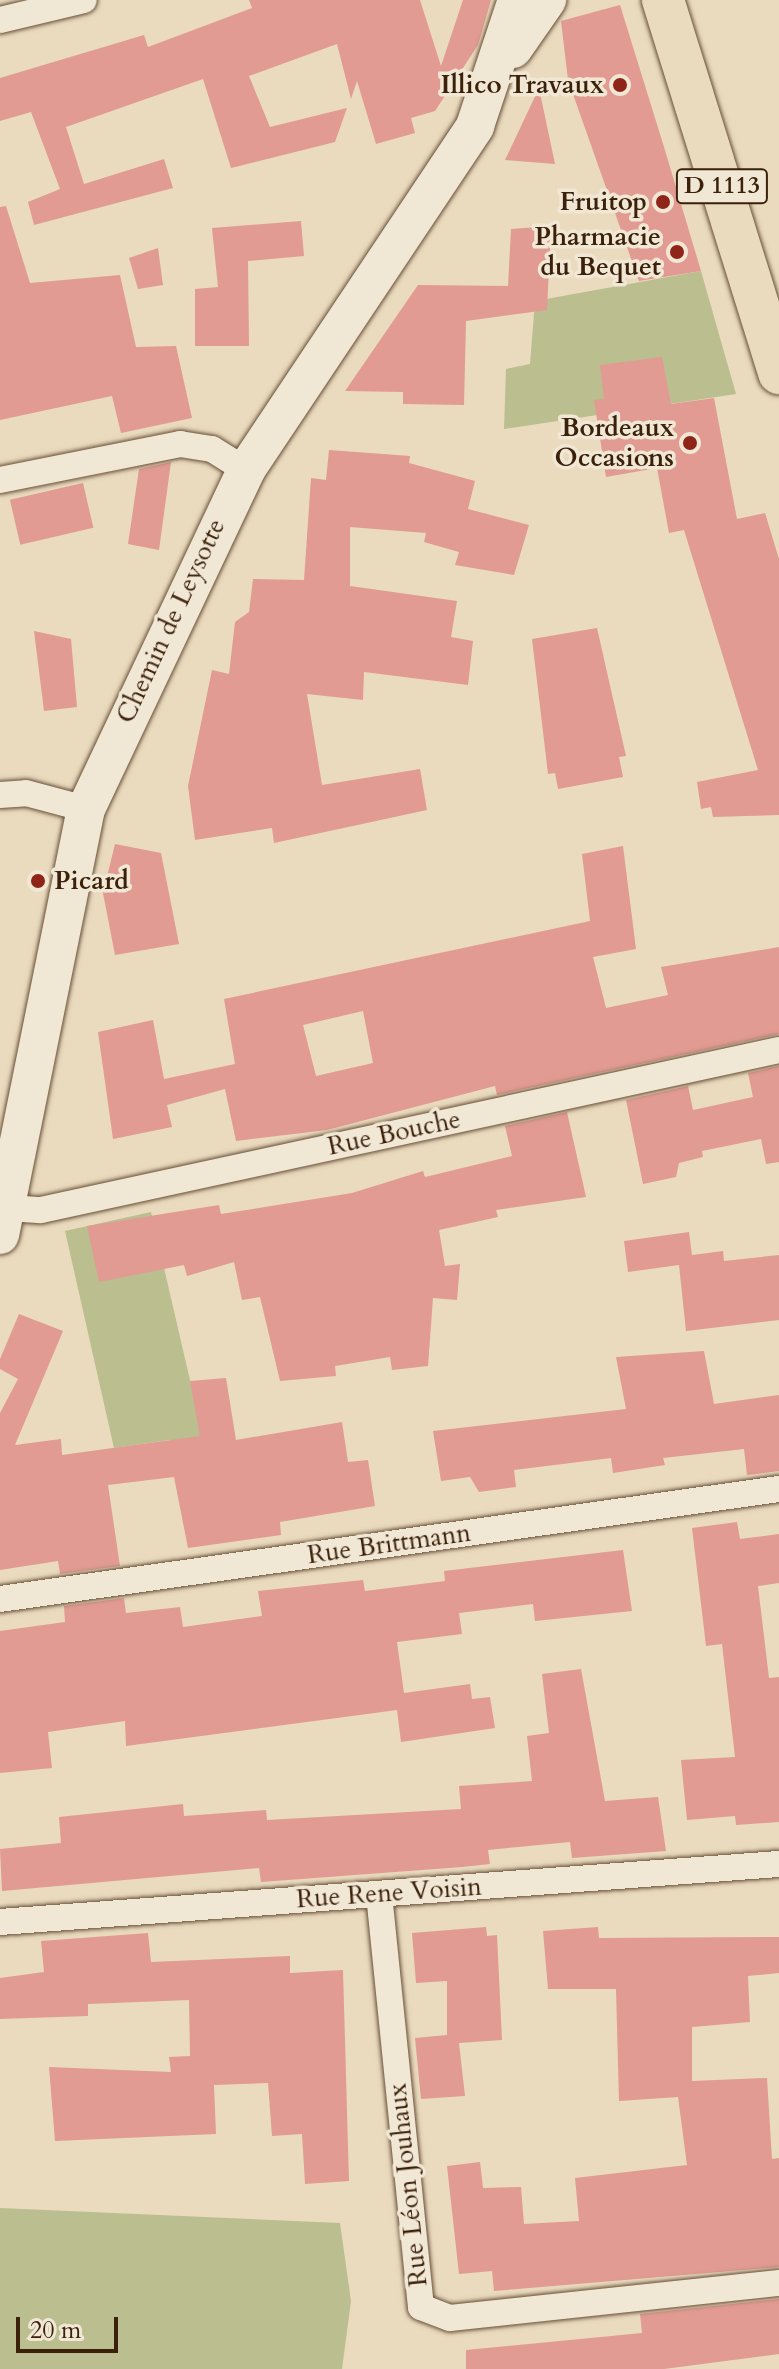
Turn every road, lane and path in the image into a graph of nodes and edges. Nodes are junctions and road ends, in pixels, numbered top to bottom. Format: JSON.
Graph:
{"nodes":[{"id":1,"x":84,"y":0,"type":"edge"},
{"id":2,"x":517,"y":0,"type":"edge"},
{"id":3,"x":547,"y":0,"type":"edge"},
{"id":4,"x":663,"y":0,"type":"edge"},
{"id":5,"x":0,"y":20,"type":"edge"},
{"id":6,"x":498,"y":71,"type":"junction"},
{"id":7,"x":779,"y":373,"type":"edge"},
{"id":8,"x":246,"y":470,"type":"junction"},
{"id":9,"x":0,"y":480,"type":"edge"},
{"id":10,"x":0,"y":795,"type":"edge"},
{"id":11,"x":86,"y":809,"type":"junction"},
{"id":12,"x":779,"y":1050,"type":"edge"},
{"id":13,"x":4,"y":1222,"type":"edge"},
{"id":14,"x":779,"y":1489,"type":"edge"},
{"id":15,"x":0,"y":1599,"type":"edge"},
{"id":16,"x":779,"y":1864,"type":"edge"},
{"id":17,"x":379,"y":1894,"type":"junction"},
{"id":18,"x":0,"y":1922,"type":"edge"},
{"id":19,"x":779,"y":2283,"type":"edge"}],
"edges":[{"from":1,"to":5,"type":"street"},
{"from":2,"to":6,"type":"street","name":"Chemin de Leysotte"},
{"from":3,"to":6,"type":"street","name":"Chemin de Leysotte"},
{"from":4,"to":7,"type":"main road","number":"D 1113"},
{"from":6,"to":8,"type":"street","name":"Chemin de Leysotte"},
{"from":8,"to":9,"type":"street"},
{"from":8,"to":11,"type":"street","name":"Chemin de Leysotte"},
{"from":10,"to":11,"type":"street"},
{"from":11,"to":13,"type":"street","name":"Chemin de Leysotte"},
{"from":12,"to":13,"type":"street","name":"Rue Bouche"},
{"from":14,"to":15,"type":"street","name":"Rue Brittmann"},
{"from":16,"to":17,"type":"street","name":"Rue Rene Voisin"},
{"from":17,"to":18,"type":"street","name":"Rue Rene Voisin"},
{"from":17,"to":19,"type":"street","name":"Rue Léon Jouhaux"}]}
